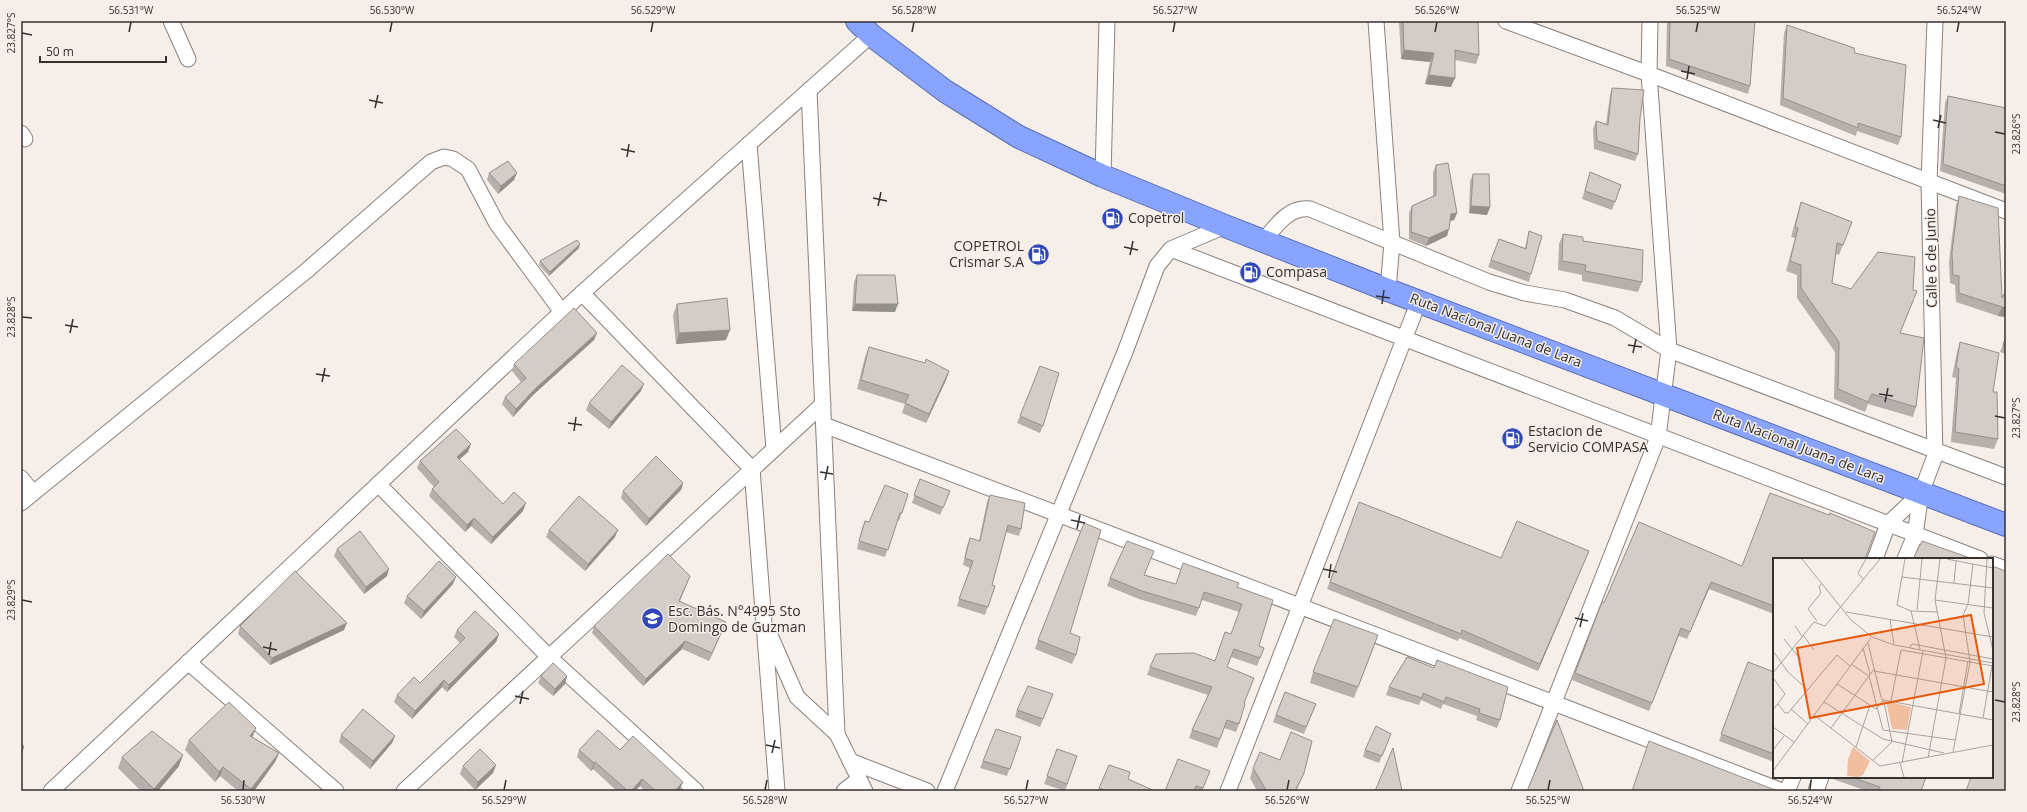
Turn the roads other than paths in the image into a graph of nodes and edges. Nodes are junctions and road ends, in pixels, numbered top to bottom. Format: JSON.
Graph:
{"nodes":[{"id":1,"x":171,"y":21,"type":"edge"},
{"id":2,"x":1106,"y":21,"type":"edge"},
{"id":3,"x":1376,"y":21,"type":"edge"},
{"id":4,"x":1506,"y":21,"type":"edge"},
{"id":5,"x":1650,"y":21,"type":"edge"},
{"id":6,"x":1935,"y":21,"type":"edge"},
{"id":7,"x":864,"y":28,"type":"edge"},
{"id":8,"x":188,"y":60,"type":"dead end"},
{"id":9,"x":1649,"y":74,"type":"junction"},
{"id":10,"x":809,"y":90,"type":"junction"},
{"id":11,"x":749,"y":144,"type":"junction"},
{"id":12,"x":1103,"y":176,"type":"junction"},
{"id":13,"x":1929,"y":182,"type":"junction"},
{"id":14,"x":2006,"y":211,"type":"edge"},
{"id":15,"x":1225,"y":226,"type":"junction"},
{"id":16,"x":1264,"y":240,"type":"junction"},
{"id":17,"x":1392,"y":242,"type":"junction"},
{"id":18,"x":1171,"y":249,"type":"junction"},
{"id":19,"x":1388,"y":290,"type":"junction"},
{"id":20,"x":582,"y":293,"type":"junction"},
{"id":21,"x":1419,"y":301,"type":"junction"},
{"id":22,"x":562,"y":312,"type":"junction"},
{"id":23,"x":1404,"y":339,"type":"junction"},
{"id":24,"x":1669,"y":350,"type":"junction"},
{"id":25,"x":1664,"y":394,"type":"junction"},
{"id":26,"x":823,"y":404,"type":"junction"},
{"id":27,"x":824,"y":426,"type":"junction"},
{"id":28,"x":1658,"y":437,"type":"junction"},
{"id":29,"x":774,"y":449,"type":"junction"},
{"id":30,"x":1935,"y":449,"type":"junction"},
{"id":31,"x":752,"y":469,"type":"junction"},
{"id":32,"x":2006,"y":477,"type":"edge"},
{"id":33,"x":21,"y":478,"type":"edge"},
{"id":34,"x":378,"y":484,"type":"junction"},
{"id":35,"x":33,"y":493,"type":"junction"},
{"id":36,"x":1921,"y":493,"type":"junction"},
{"id":37,"x":21,"y":502,"type":"edge"},
{"id":38,"x":1058,"y":515,"type":"junction"},
{"id":39,"x":1888,"y":524,"type":"junction"},
{"id":40,"x":2006,"y":525,"type":"edge"},
{"id":41,"x":1915,"y":534,"type":"junction"},
{"id":42,"x":1874,"y":558,"type":"edge"},
{"id":43,"x":1905,"y":558,"type":"edge"},
{"id":44,"x":1977,"y":558,"type":"edge"},
{"id":45,"x":1993,"y":564,"type":"edge"},
{"id":46,"x":2006,"y":569,"type":"edge"},
{"id":47,"x":1300,"y":607,"type":"junction"},
{"id":48,"x":764,"y":621,"type":"junction"},
{"id":49,"x":550,"y":657,"type":"junction"},
{"id":50,"x":188,"y":662,"type":"junction"},
{"id":51,"x":1554,"y":703,"type":"junction"},
{"id":52,"x":837,"y":734,"type":"junction"},
{"id":53,"x":850,"y":761,"type":"junction"},
{"id":54,"x":1792,"y":778,"type":"edge"},
{"id":55,"x":1821,"y":778,"type":"edge"},
{"id":56,"x":862,"y":785,"type":"edge"},
{"id":57,"x":53,"y":790,"type":"edge"},
{"id":58,"x":336,"y":791,"type":"edge"},
{"id":59,"x":404,"y":791,"type":"edge"},
{"id":60,"x":696,"y":791,"type":"edge"},
{"id":61,"x":777,"y":791,"type":"edge"},
{"id":62,"x":844,"y":791,"type":"edge"},
{"id":63,"x":927,"y":791,"type":"edge"},
{"id":64,"x":945,"y":791,"type":"edge"},
{"id":65,"x":1228,"y":791,"type":"edge"},
{"id":66,"x":1520,"y":791,"type":"edge"},
{"id":67,"x":1782,"y":791,"type":"edge"},
{"id":68,"x":1787,"y":791,"type":"edge"},
{"id":69,"x":1816,"y":791,"type":"edge"}],
"edges":[{"from":1,"to":8,"type":"street"},
{"from":2,"to":12,"type":"street"},
{"from":3,"to":17,"type":"street"},
{"from":4,"to":9,"type":"street"},
{"from":5,"to":9,"type":"street"},
{"from":6,"to":13,"type":"street","name":"Calle 6 de Junio"},
{"from":7,"to":10,"type":"street"},
{"from":7,"to":12,"type":"highway","name":"Ruta Nacional Juana de Lara"},
{"from":9,"to":13,"type":"street"},
{"from":9,"to":24,"type":"street"},
{"from":10,"to":11,"type":"street"},
{"from":10,"to":26,"type":"street"},
{"from":11,"to":20,"type":"street"},
{"from":11,"to":29,"type":"street"},
{"from":12,"to":15,"type":"highway","name":"Ruta Nacional Juana de Lara"},
{"from":13,"to":14,"type":"street"},
{"from":13,"to":30,"type":"street","name":"Calle 6 de Junio"},
{"from":15,"to":16,"type":"highway","name":"Ruta Nacional Juana de Lara"},
{"from":15,"to":18,"type":"street"},
{"from":16,"to":17,"type":"street"},
{"from":16,"to":19,"type":"highway","name":"Ruta Nacional Juana de Lara"},
{"from":17,"to":19,"type":"street"},
{"from":17,"to":24,"type":"street"},
{"from":18,"to":23,"type":"street"},
{"from":18,"to":38,"type":"street"},
{"from":19,"to":21,"type":"highway","name":"Ruta Nacional Juana de Lara"},
{"from":20,"to":22,"type":"street"},
{"from":20,"to":31,"type":"street"},
{"from":21,"to":23,"type":"street"},
{"from":21,"to":25,"type":"highway","name":"Ruta Nacional Juana de Lara"},
{"from":22,"to":34,"type":"street"},
{"from":22,"to":35,"type":"street"},
{"from":23,"to":28,"type":"street"},
{"from":23,"to":47,"type":"street"},
{"from":24,"to":25,"type":"street"},
{"from":24,"to":30,"type":"street"},
{"from":25,"to":28,"type":"street"},
{"from":25,"to":36,"type":"highway","name":"Ruta Nacional Juana de Lara"},
{"from":26,"to":27,"type":"street"},
{"from":26,"to":29,"type":"street"},
{"from":27,"to":38,"type":"street"},
{"from":27,"to":52,"type":"street"},
{"from":28,"to":39,"type":"street"},
{"from":28,"to":51,"type":"street"},
{"from":29,"to":31,"type":"street"},
{"from":30,"to":32,"type":"street"},
{"from":30,"to":36,"type":"street","name":"Calle 6 de Junio"},
{"from":31,"to":48,"type":"street"},
{"from":31,"to":49,"type":"street"},
{"from":33,"to":35,"type":"street"},
{"from":34,"to":49,"type":"street"},
{"from":34,"to":50,"type":"street"},
{"from":35,"to":37,"type":"street"},
{"from":36,"to":39,"type":"street"},
{"from":36,"to":40,"type":"highway","name":"Ruta Nacional Juana de Lara"},
{"from":36,"to":41,"type":"street","name":"Calle 6 de Junio"},
{"from":38,"to":47,"type":"street"},
{"from":38,"to":64,"type":"street"},
{"from":39,"to":41,"type":"street"},
{"from":39,"to":42,"type":"street"},
{"from":41,"to":43,"type":"street","name":"Calle 6 de Junio"},
{"from":41,"to":44,"type":"street"},
{"from":45,"to":46,"type":"street"},
{"from":47,"to":51,"type":"street"},
{"from":47,"to":65,"type":"street"},
{"from":48,"to":52,"type":"street"},
{"from":48,"to":61,"type":"street"},
{"from":49,"to":59,"type":"street"},
{"from":49,"to":60,"type":"street"},
{"from":50,"to":57,"type":"street"},
{"from":50,"to":58,"type":"street"},
{"from":51,"to":66,"type":"street"},
{"from":51,"to":67,"type":"street"},
{"from":52,"to":53,"type":"street"},
{"from":53,"to":56,"type":"street"},
{"from":53,"to":63,"type":"street"},
{"from":54,"to":68,"type":"street"},
{"from":55,"to":69,"type":"street"},
{"from":56,"to":62,"type":"street"}]}
